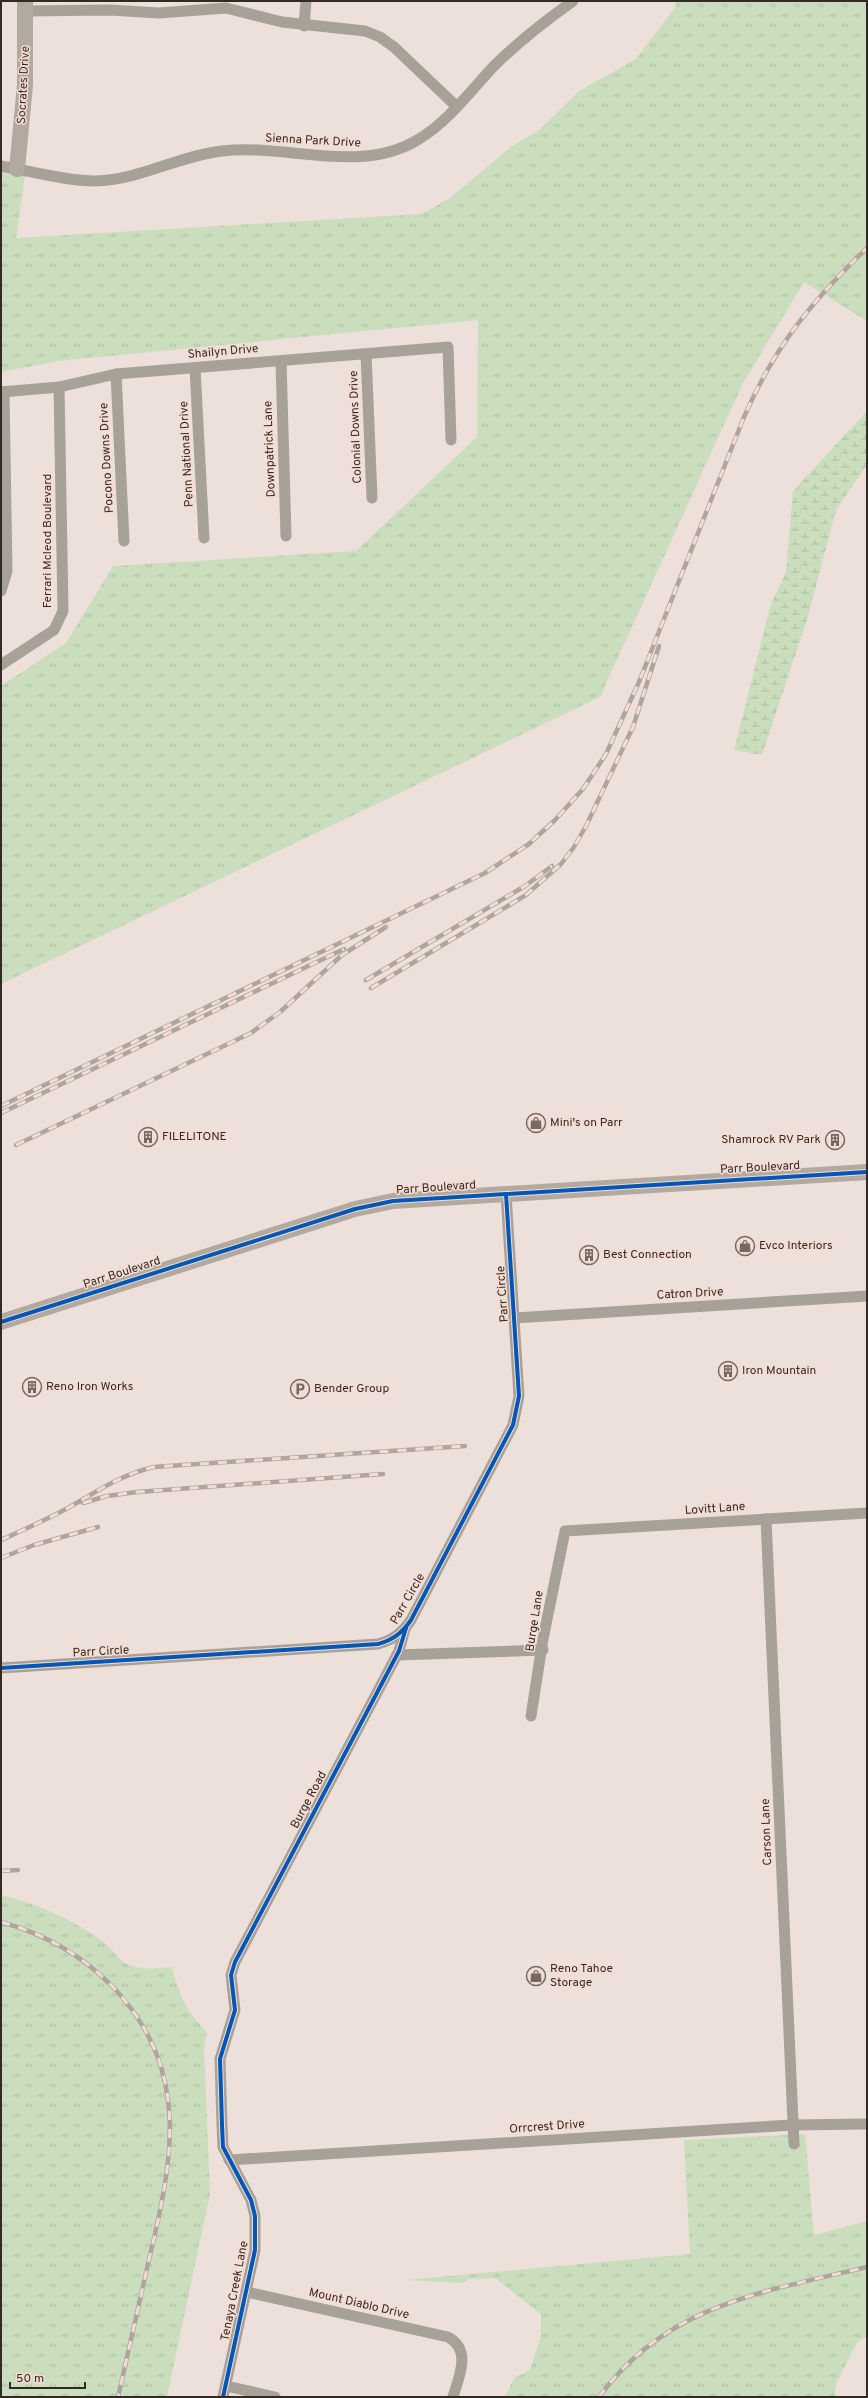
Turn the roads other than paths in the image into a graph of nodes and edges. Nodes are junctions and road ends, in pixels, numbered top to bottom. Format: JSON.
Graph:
{"nodes":[{"id":1,"x":306,"y":1,"type":"edge"},
{"id":2,"x":573,"y":1,"type":"edge"},
{"id":3,"x":25,"y":6,"type":"edge"},
{"id":4,"x":304,"y":26,"type":"junction"},
{"id":5,"x":456,"y":106,"type":"junction"},
{"id":6,"x":1,"y":166,"type":"edge"},
{"id":7,"x":17,"y":169,"type":"junction"},
{"id":8,"x":366,"y":354,"type":"junction"},
{"id":9,"x":281,"y":361,"type":"junction"},
{"id":10,"x":195,"y":368,"type":"junction"},
{"id":11,"x":116,"y":374,"type":"junction"},
{"id":12,"x":59,"y":387,"type":"junction"},
{"id":13,"x":3,"y":392,"type":"edge"},
{"id":14,"x":451,"y":440,"type":"dead end"},
{"id":15,"x":372,"y":498,"type":"dead end"},
{"id":16,"x":286,"y":536,"type":"dead end"},
{"id":17,"x":204,"y":538,"type":"dead end"},
{"id":18,"x":124,"y":541,"type":"dead end"},
{"id":19,"x":1,"y":591,"type":"edge"},
{"id":20,"x":1,"y":665,"type":"edge"},
{"id":21,"x":867,"y":1172,"type":"edge"},
{"id":22,"x":506,"y":1194,"type":"junction"},
{"id":23,"x":867,"y":1296,"type":"edge"},
{"id":24,"x":514,"y":1318,"type":"junction"},
{"id":25,"x":1,"y":1322,"type":"edge"},
{"id":26,"x":867,"y":1513,"type":"edge"},
{"id":27,"x":766,"y":1519,"type":"junction"},
{"id":28,"x":565,"y":1531,"type":"joint"},
{"id":29,"x":406,"y":1628,"type":"junction"},
{"id":30,"x":542,"y":1650,"type":"junction"},
{"id":31,"x":397,"y":1655,"type":"junction"},
{"id":32,"x":1,"y":1668,"type":"edge"},
{"id":33,"x":531,"y":1716,"type":"dead end"},
{"id":34,"x":231,"y":1982,"type":"joint"},
{"id":35,"x":867,"y":2124,"type":"edge"},
{"id":36,"x":792,"y":2125,"type":"junction"},
{"id":37,"x":794,"y":2144,"type":"dead end"},
{"id":38,"x":229,"y":2160,"type":"junction"},
{"id":39,"x":246,"y":2292,"type":"junction"},
{"id":40,"x":224,"y":2392,"type":"edge"},
{"id":41,"x":275,"y":2397,"type":"edge"},
{"id":42,"x":453,"y":2397,"type":"edge"}],
"edges":[{"from":1,"to":4,"type":"street"},
{"from":2,"to":5,"type":"street","name":"Sienna Park Drive"},
{"from":3,"to":4,"type":"street"},
{"from":3,"to":7,"type":"main road","name":"Socrates Drive"},
{"from":4,"to":5,"type":"street"},
{"from":5,"to":7,"type":"street","name":"Sienna Park Drive"},
{"from":6,"to":7,"type":"street","name":"Sienna Park Drive"},
{"from":8,"to":9,"type":"street","name":"Shailyn Drive"},
{"from":8,"to":14,"type":"street","name":"Shailyn Drive"},
{"from":8,"to":15,"type":"street","name":"Colonial Downs Drive"},
{"from":9,"to":10,"type":"street","name":"Shailyn Drive"},
{"from":9,"to":16,"type":"street","name":"Downpatrick Lane"},
{"from":10,"to":11,"type":"street","name":"Shailyn Drive"},
{"from":10,"to":17,"type":"street","name":"Penn National Drive"},
{"from":11,"to":12,"type":"street","name":"Shailyn Drive"},
{"from":11,"to":18,"type":"street","name":"Pocono Downs Drive"},
{"from":12,"to":13,"type":"street","name":"Shailyn Drive"},
{"from":12,"to":20,"type":"street","name":"Ferrari Mcleod Boulevard"},
{"from":13,"to":19,"type":"street"},
{"from":21,"to":22,"type":"main road","name":"Parr Boulevard"},
{"from":22,"to":24,"type":"street","name":"Parr Circle"},
{"from":22,"to":25,"type":"main road","name":"Parr Boulevard"},
{"from":23,"to":24,"type":"street","name":"Catron Drive"},
{"from":24,"to":29,"type":"street","name":"Parr Circle"},
{"from":26,"to":27,"type":"street","name":"Lovitt Lane"},
{"from":27,"to":28,"type":"street","name":"Lovitt Lane"},
{"from":27,"to":36,"type":"street","name":"Carson Lane"},
{"from":28,"to":30,"type":"street","name":"Burge Lane"},
{"from":29,"to":31,"type":"street","name":"Burge Road"},
{"from":29,"to":32,"type":"street","name":"Parr Circle"},
{"from":30,"to":31,"type":"street"},
{"from":30,"to":33,"type":"street","name":"Burge Lane"},
{"from":31,"to":34,"type":"street","name":"Burge Road"},
{"from":34,"to":38,"type":"street","name":"Tenaya Creek Lane"},
{"from":35,"to":36,"type":"street","name":"Orrcrest Drive"},
{"from":36,"to":37,"type":"street","name":"Carson Lane"},
{"from":36,"to":38,"type":"street","name":"Orrcrest Drive"},
{"from":38,"to":39,"type":"street","name":"Tenaya Creek Lane"},
{"from":39,"to":40,"type":"street","name":"Tenaya Creek Lane"},
{"from":39,"to":42,"type":"street","name":"Mount Diablo Drive"},
{"from":40,"to":41,"type":"street"}]}
